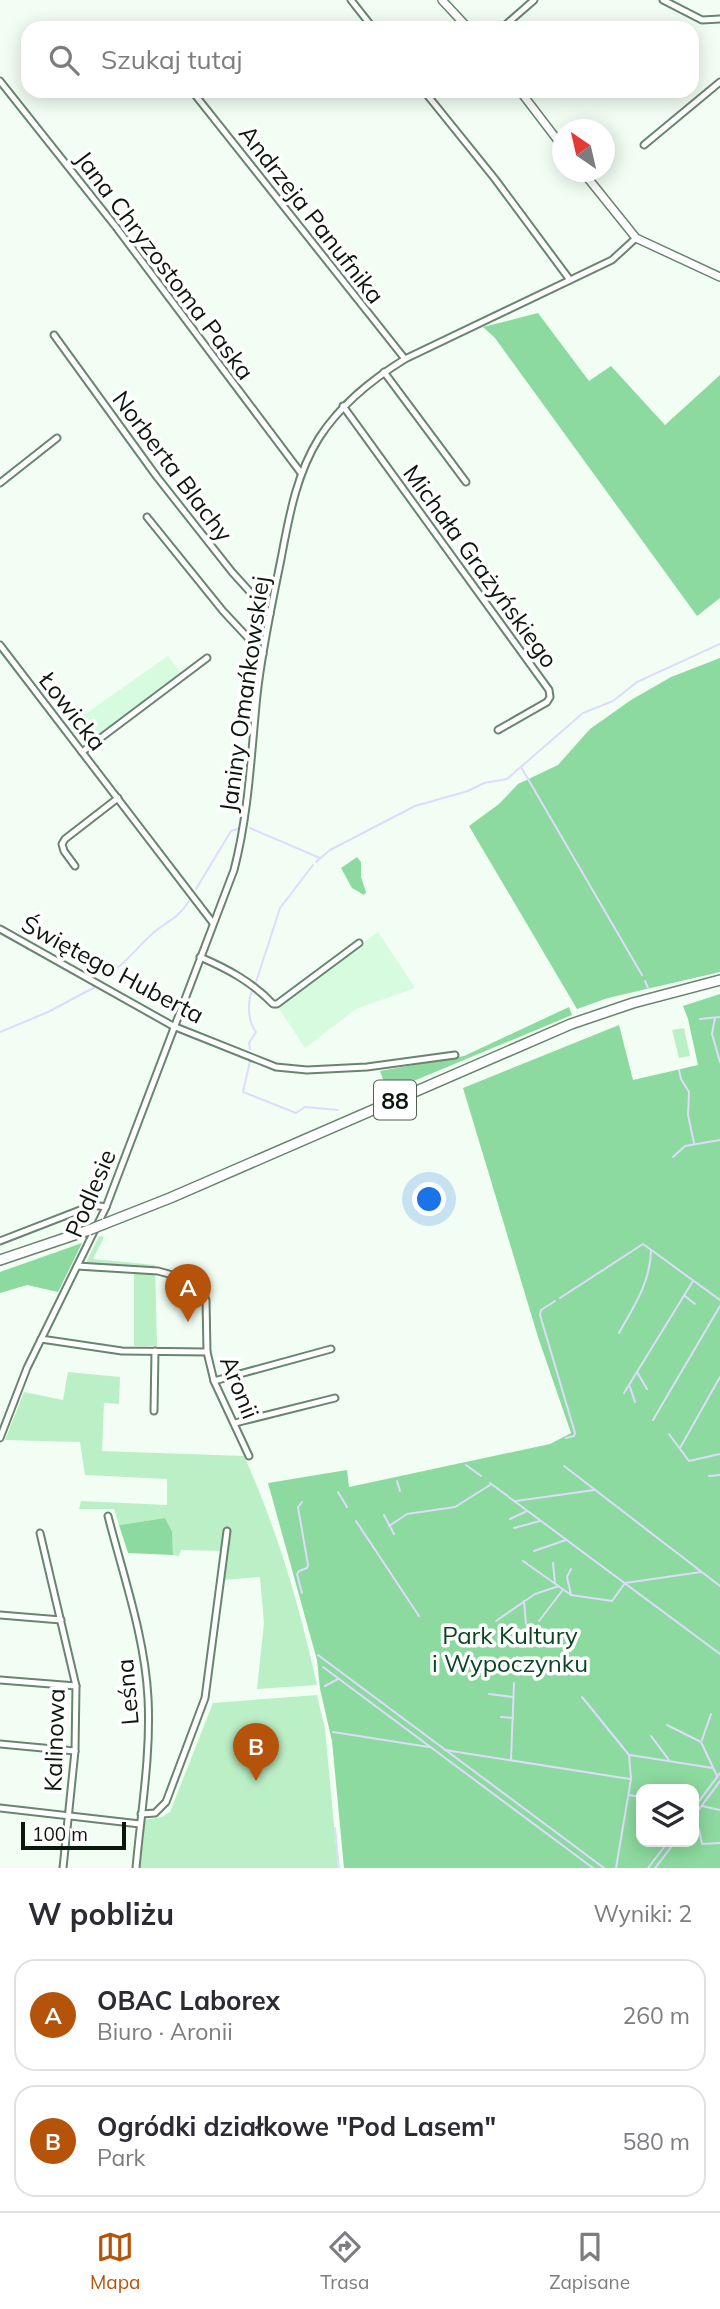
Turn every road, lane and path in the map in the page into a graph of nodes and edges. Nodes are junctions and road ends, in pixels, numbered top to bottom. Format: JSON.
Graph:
{"nodes":[{"id":1,"x":351,"y":0,"type":"edge"},
{"id":2,"x":442,"y":0,"type":"edge"},
{"id":3,"x":534,"y":0,"type":"edge"},
{"id":4,"x":663,"y":0,"type":"edge"},
{"id":5,"x":720,"y":19,"type":"edge"},
{"id":6,"x":368,"y":21,"type":"edge"},
{"id":7,"x":462,"y":21,"type":"edge"},
{"id":8,"x":510,"y":21,"type":"edge"},
{"id":9,"x":0,"y":81,"type":"edge"},
{"id":10,"x":720,"y":82,"type":"edge"},
{"id":11,"x":198,"y":98,"type":"edge"},
{"id":12,"x":430,"y":98,"type":"edge"},
{"id":13,"x":525,"y":98,"type":"edge"},
{"id":14,"x":552,"y":133,"type":"edge"},
{"id":15,"x":644,"y":145,"type":"dead end"},
{"id":16,"x":591,"y":182,"type":"edge"},
{"id":17,"x":636,"y":239,"type":"junction"},
{"id":18,"x":720,"y":277,"type":"edge"},
{"id":19,"x":570,"y":280,"type":"junction"},
{"id":20,"x":54,"y":335,"type":"dead end"},
{"id":21,"x":405,"y":359,"type":"junction"},
{"id":22,"x":384,"y":372,"type":"junction"},
{"id":23,"x":344,"y":406,"type":"junction"},
{"id":24,"x":57,"y":438,"type":"dead end"},
{"id":25,"x":301,"y":473,"type":"junction"},
{"id":26,"x":466,"y":481,"type":"dead end"},
{"id":27,"x":0,"y":483,"type":"edge"},
{"id":28,"x":147,"y":517,"type":"dead end"},
{"id":29,"x":270,"y":614,"type":"junction"},
{"id":30,"x":0,"y":645,"type":"edge"},
{"id":31,"x":263,"y":654,"type":"junction"},
{"id":32,"x":207,"y":658,"type":"dead end"},
{"id":33,"x":498,"y":730,"type":"dead end"},
{"id":34,"x":82,"y":752,"type":"junction"},
{"id":35,"x":118,"y":799,"type":"junction"},
{"id":36,"x":75,"y":866,"type":"dead end"},
{"id":37,"x":213,"y":923,"type":"junction"},
{"id":38,"x":0,"y":929,"type":"edge"},
{"id":39,"x":359,"y":943,"type":"dead end"},
{"id":40,"x":200,"y":957,"type":"junction"},
{"id":41,"x":720,"y":980,"type":"edge"},
{"id":42,"x":173,"y":1026,"type":"junction"},
{"id":43,"x":455,"y":1055,"type":"dead end"},
{"id":44,"x":106,"y":1207,"type":"junction"},
{"id":45,"x":0,"y":1241,"type":"edge"},
{"id":46,"x":0,"y":1261,"type":"edge"},
{"id":47,"x":77,"y":1266,"type":"junction"},
{"id":48,"x":41,"y":1339,"type":"junction"},
{"id":49,"x":331,"y":1349,"type":"dead end"},
{"id":50,"x":155,"y":1351,"type":"junction"},
{"id":51,"x":207,"y":1352,"type":"junction"},
{"id":52,"x":214,"y":1381,"type":"junction"},
{"id":53,"x":335,"y":1398,"type":"dead end"},
{"id":54,"x":154,"y":1411,"type":"dead end"},
{"id":55,"x":235,"y":1423,"type":"junction"},
{"id":56,"x":0,"y":1438,"type":"edge"},
{"id":57,"x":249,"y":1456,"type":"dead end"},
{"id":58,"x":108,"y":1516,"type":"dead end"},
{"id":59,"x":227,"y":1531,"type":"dead end"},
{"id":60,"x":40,"y":1533,"type":"dead end"},
{"id":61,"x":0,"y":1615,"type":"edge"},
{"id":62,"x":61,"y":1620,"type":"junction"},
{"id":63,"x":0,"y":1680,"type":"edge"},
{"id":64,"x":76,"y":1686,"type":"junction"},
{"id":65,"x":0,"y":1744,"type":"edge"},
{"id":66,"x":75,"y":1751,"type":"junction"},
{"id":67,"x":0,"y":1808,"type":"edge"},
{"id":68,"x":141,"y":1814,"type":"junction"},
{"id":69,"x":68,"y":1815,"type":"junction"},
{"id":70,"x":140,"y":1824,"type":"junction"},
{"id":71,"x":63,"y":1868,"type":"edge"},
{"id":72,"x":136,"y":1868,"type":"edge"}],
"edges":[{"from":1,"to":6,"type":"street"},
{"from":2,"to":7,"type":"street"},
{"from":3,"to":8,"type":"street"},
{"from":4,"to":5,"type":"street"},
{"from":9,"to":25,"type":"street","name":"Jana Chryzostoma Paska"},
{"from":10,"to":15,"type":"street"},
{"from":11,"to":21,"type":"street","name":"Andrzeja Panufnika"},
{"from":12,"to":19,"type":"street"},
{"from":13,"to":14,"type":"street"},
{"from":16,"to":17,"type":"street"},
{"from":17,"to":18,"type":"street"},
{"from":17,"to":19,"type":"street","name":"Janiny Omańkowskiej"},
{"from":19,"to":21,"type":"street","name":"Janiny Omańkowskiej"},
{"from":20,"to":29,"type":"street","name":"Norberta Blachy"},
{"from":21,"to":22,"type":"street","name":"Janiny Omańkowskiej"},
{"from":22,"to":23,"type":"street","name":"Janiny Omańkowskiej"},
{"from":22,"to":26,"type":"street"},
{"from":23,"to":25,"type":"street","name":"Janiny Omańkowskiej"},
{"from":23,"to":33,"type":"street","name":"Michała Grażyńskiego"},
{"from":24,"to":27,"type":"street"},
{"from":25,"to":29,"type":"street","name":"Janiny Omańkowskiej"},
{"from":28,"to":31,"type":"street"},
{"from":29,"to":31,"type":"street","name":"Janiny Omańkowskiej"},
{"from":30,"to":34,"type":"street","name":"Łowicka"},
{"from":31,"to":37,"type":"street","name":"Janiny Omańkowskiej"},
{"from":32,"to":34,"type":"street"},
{"from":34,"to":35,"type":"street","name":"Łowicka"},
{"from":35,"to":36,"type":"street"},
{"from":35,"to":37,"type":"street","name":"Łowicka"},
{"from":37,"to":40,"type":"street","name":"Janiny Omańkowskiej"},
{"from":38,"to":42,"type":"street","name":"Świętego Huberta"},
{"from":39,"to":40,"type":"street"},
{"from":40,"to":42,"type":"street","name":"Podlesie"},
{"from":41,"to":46,"type":"main road","number":"88","bridge":true},
{"from":42,"to":43,"type":"street","name":"Świętego Huberta"},
{"from":42,"to":44,"type":"street","name":"Podlesie"},
{"from":44,"to":45,"type":"street"},
{"from":44,"to":47,"type":"street","name":"Podlesie"},
{"from":47,"to":48,"type":"street","name":"Podlesie"},
{"from":47,"to":51,"type":"street","name":"Aronii"},
{"from":48,"to":50,"type":"street"},
{"from":48,"to":56,"type":"street","name":"Podlesie"},
{"from":49,"to":52,"type":"street"},
{"from":50,"to":51,"type":"street"},
{"from":50,"to":54,"type":"street"},
{"from":51,"to":52,"type":"street","name":"Aronii"},
{"from":52,"to":55,"type":"street","name":"Aronii"},
{"from":53,"to":55,"type":"street"},
{"from":55,"to":57,"type":"street","name":"Aronii"},
{"from":58,"to":68,"type":"street","name":"Leśna"},
{"from":59,"to":68,"type":"street"},
{"from":60,"to":62,"type":"street","name":"Kalinowa"},
{"from":61,"to":62,"type":"street"},
{"from":62,"to":64,"type":"street","name":"Kalinowa"},
{"from":63,"to":64,"type":"street"},
{"from":64,"to":66,"type":"street","name":"Kalinowa"},
{"from":65,"to":66,"type":"street"},
{"from":66,"to":69,"type":"street","name":"Kalinowa"},
{"from":67,"to":69,"type":"street"},
{"from":68,"to":70,"type":"street","name":"Leśna"},
{"from":69,"to":70,"type":"street"},
{"from":69,"to":71,"type":"street","name":"Kalinowa"},
{"from":70,"to":72,"type":"street","name":"Leśna"}]}
